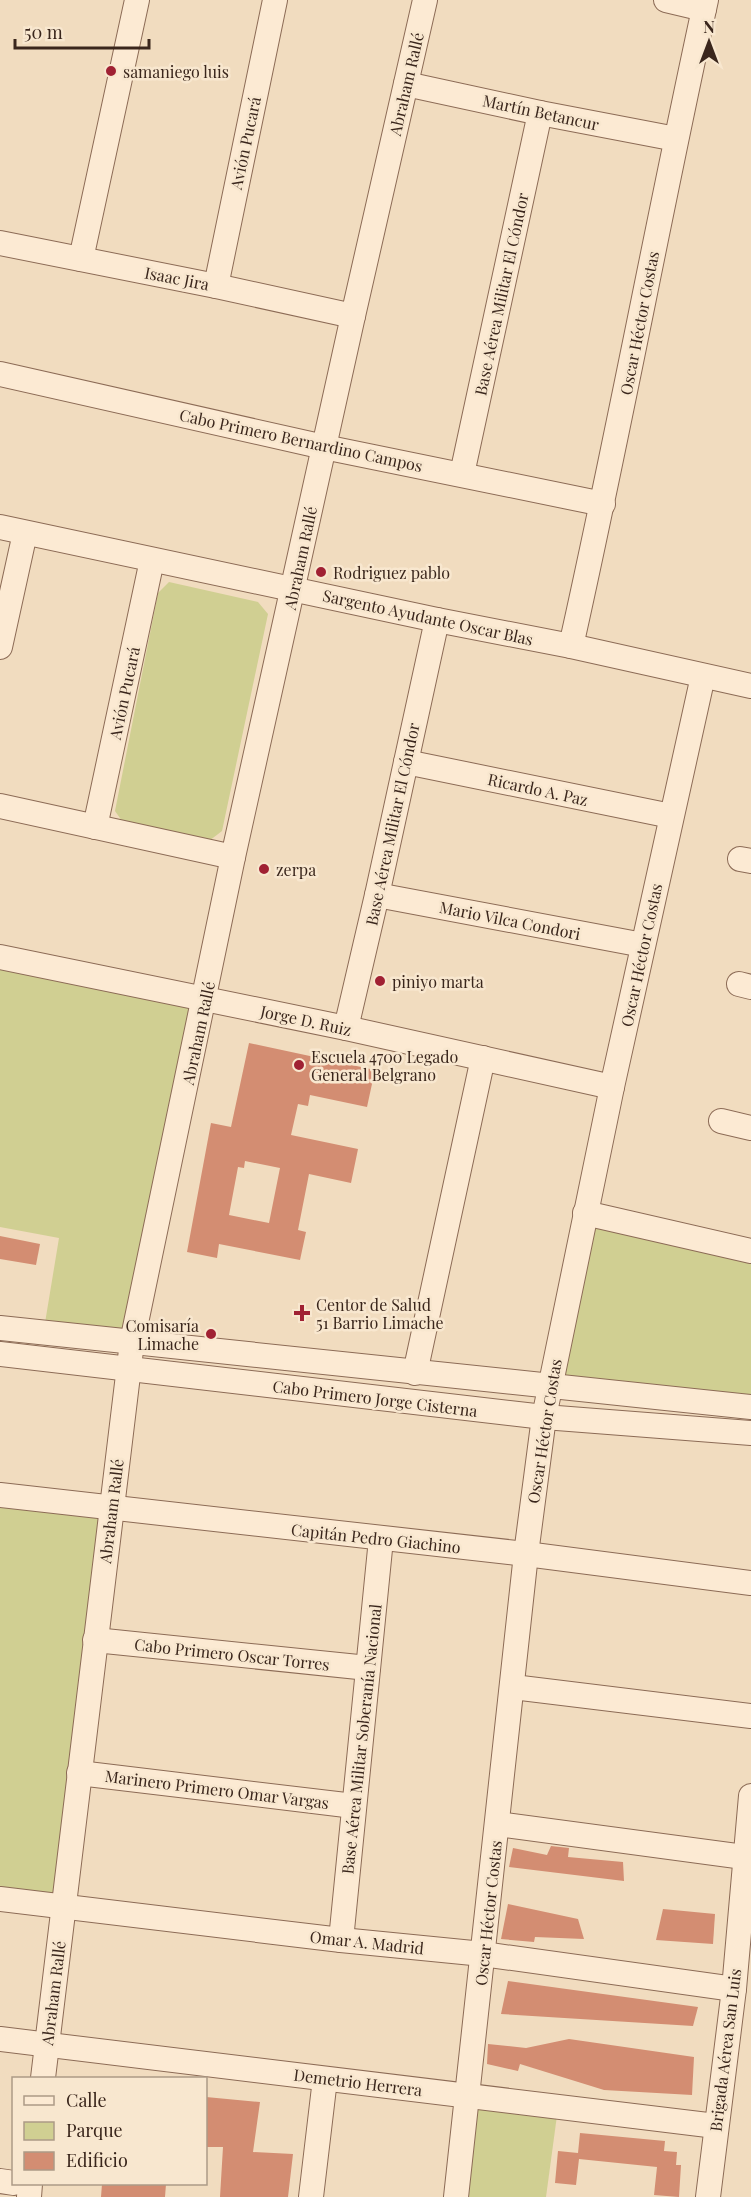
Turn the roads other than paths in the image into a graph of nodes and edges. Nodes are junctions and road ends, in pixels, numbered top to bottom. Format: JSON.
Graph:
{"nodes":[{"id":1,"x":137,"y":0,"type":"edge"},
{"id":2,"x":275,"y":0,"type":"edge"},
{"id":3,"x":425,"y":0,"type":"edge"},
{"id":4,"x":666,"y":0,"type":"edge"},
{"id":5,"x":705,"y":4,"type":"edge"},
{"id":6,"x":406,"y":84,"type":"junction"},
{"id":7,"x":540,"y":113,"type":"junction"},
{"id":8,"x":676,"y":139,"type":"junction"},
{"id":9,"x":0,"y":243,"type":"edge"},
{"id":10,"x":81,"y":259,"type":"junction"},
{"id":11,"x":216,"y":286,"type":"junction"},
{"id":12,"x":353,"y":316,"type":"junction"},
{"id":13,"x":0,"y":374,"type":"edge"},
{"id":14,"x":324,"y":447,"type":"junction"},
{"id":15,"x":462,"y":474,"type":"junction"},
{"id":16,"x":603,"y":504,"type":"junction"},
{"id":17,"x":0,"y":527,"type":"edge"},
{"id":18,"x":25,"y":533,"type":"junction"},
{"id":19,"x":152,"y":560,"type":"junction"},
{"id":20,"x":293,"y":589,"type":"junction"},
{"id":21,"x":437,"y":620,"type":"junction"},
{"id":22,"x":571,"y":646,"type":"junction"},
{"id":23,"x":0,"y":647,"type":"edge"},
{"id":24,"x":703,"y":676,"type":"junction"},
{"id":25,"x":751,"y":686,"type":"edge"},
{"id":26,"x":406,"y":762,"type":"junction"},
{"id":27,"x":0,"y":806,"type":"edge"},
{"id":28,"x":671,"y":816,"type":"junction"},
{"id":29,"x":95,"y":827,"type":"junction"},
{"id":30,"x":233,"y":857,"type":"junction"},
{"id":31,"x":377,"y":895,"type":"junction"},
{"id":32,"x":643,"y":945,"type":"junction"},
{"id":33,"x":0,"y":957,"type":"edge"},
{"id":34,"x":205,"y":999,"type":"junction"},
{"id":35,"x":346,"y":1028,"type":"junction"},
{"id":36,"x":483,"y":1058,"type":"junction"},
{"id":37,"x":612,"y":1087,"type":"junction"},
{"id":38,"x":721,"y":1121,"type":"dead end"},
{"id":39,"x":751,"y":1128,"type":"edge"},
{"id":40,"x":585,"y":1213,"type":"junction"},
{"id":41,"x":751,"y":1251,"type":"edge"},
{"id":42,"x":0,"y":1328,"type":"edge"},
{"id":43,"x":132,"y":1342,"type":"junction"},
{"id":44,"x":0,"y":1354,"type":"edge"},
{"id":45,"x":128,"y":1369,"type":"junction"},
{"id":46,"x":415,"y":1373,"type":"junction"},
{"id":47,"x":549,"y":1387,"type":"junction"},
{"id":48,"x":751,"y":1407,"type":"edge"},
{"id":49,"x":544,"y":1417,"type":"junction"},
{"id":50,"x":751,"y":1433,"type":"edge"},
{"id":51,"x":0,"y":1495,"type":"edge"},
{"id":52,"x":111,"y":1508,"type":"junction"},
{"id":53,"x":381,"y":1539,"type":"junction"},
{"id":54,"x":526,"y":1554,"type":"junction"},
{"id":55,"x":751,"y":1583,"type":"edge"},
{"id":56,"x":95,"y":1640,"type":"junction"},
{"id":57,"x":368,"y":1668,"type":"junction"},
{"id":58,"x":513,"y":1687,"type":"junction"},
{"id":59,"x":751,"y":1716,"type":"edge"},
{"id":60,"x":79,"y":1773,"type":"junction"},
{"id":61,"x":751,"y":1796,"type":"edge"},
{"id":62,"x":354,"y":1806,"type":"junction"},
{"id":63,"x":497,"y":1824,"type":"junction"},
{"id":64,"x":744,"y":1857,"type":"junction"},
{"id":65,"x":0,"y":1899,"type":"edge"},
{"id":66,"x":64,"y":1907,"type":"junction"},
{"id":67,"x":341,"y":1940,"type":"junction"},
{"id":68,"x":483,"y":1954,"type":"junction"},
{"id":69,"x":734,"y":1989,"type":"junction"},
{"id":70,"x":0,"y":2039,"type":"edge"},
{"id":71,"x":47,"y":2045,"type":"junction"},
{"id":72,"x":177,"y":2070,"type":"edge"},
{"id":73,"x":43,"y":2077,"type":"edge"},
{"id":74,"x":325,"y":2079,"type":"junction"},
{"id":75,"x":469,"y":2095,"type":"junction"},
{"id":76,"x":716,"y":2126,"type":"junction"},
{"id":77,"x":311,"y":2197,"type":"edge"},
{"id":78,"x":456,"y":2197,"type":"edge"},
{"id":79,"x":708,"y":2197,"type":"edge"}],
"edges":[{"from":1,"to":10,"type":"street"},
{"from":2,"to":11,"type":"street","name":"Avión Pucará"},
{"from":3,"to":6,"type":"street","name":"Abraham Rallé"},
{"from":4,"to":5,"type":"street"},
{"from":5,"to":8,"type":"street","name":"Oscar Héctor Costas"},
{"from":6,"to":7,"type":"street","name":"Martín Betancur"},
{"from":6,"to":12,"type":"street","name":"Abraham Rallé"},
{"from":7,"to":8,"type":"street","name":"Martín Betancur"},
{"from":7,"to":15,"type":"street","name":"Base Aérea Militar El Cóndor"},
{"from":8,"to":16,"type":"street","name":"Oscar Héctor Costas"},
{"from":9,"to":10,"type":"street","name":"Isaac Jira"},
{"from":10,"to":11,"type":"street","name":"Isaac Jira"},
{"from":11,"to":12,"type":"street","name":"Isaac Jira"},
{"from":12,"to":14,"type":"street","name":"Abraham Rallé"},
{"from":13,"to":14,"type":"street","name":"Cabo Primero Bernardino Campos"},
{"from":14,"to":15,"type":"street","name":"Cabo Primero Bernardino Campos"},
{"from":14,"to":20,"type":"street","name":"Abraham Rallé"},
{"from":15,"to":16,"type":"street","name":"Cabo Primero Bernardino Campos"},
{"from":16,"to":22,"type":"street","name":"Oscar Héctor Costas"},
{"from":17,"to":18,"type":"street","name":"Sargento Ayudante Oscar Blas"},
{"from":18,"to":19,"type":"street","name":"Sargento Ayudante Oscar Blas"},
{"from":18,"to":23,"type":"street"},
{"from":19,"to":20,"type":"street","name":"Sargento Ayudante Oscar Blas"},
{"from":19,"to":29,"type":"street","name":"Avión Pucará"},
{"from":20,"to":21,"type":"street","name":"Sargento Ayudante Oscar Blas"},
{"from":20,"to":30,"type":"street","name":"Abraham Rallé"},
{"from":21,"to":22,"type":"street","name":"Sargento Ayudante Oscar Blas"},
{"from":21,"to":26,"type":"street","name":"Base Aérea Militar El Cóndor"},
{"from":22,"to":24,"type":"street","name":"Sargento Ayudante Oscar Blas"},
{"from":24,"to":25,"type":"street","name":"Sargento Ayudante Oscar Blas"},
{"from":24,"to":28,"type":"street","name":"Oscar Héctor Costas"},
{"from":26,"to":28,"type":"street","name":"Ricardo A. Paz"},
{"from":26,"to":31,"type":"street","name":"Base Aérea Militar El Cóndor"},
{"from":27,"to":29,"type":"street"},
{"from":28,"to":32,"type":"street","name":"Oscar Héctor Costas"},
{"from":29,"to":30,"type":"street"},
{"from":30,"to":34,"type":"street","name":"Abraham Rallé"},
{"from":31,"to":32,"type":"street","name":"Mario Vilca Condori"},
{"from":31,"to":35,"type":"street","name":"Base Aérea Militar El Cóndor"},
{"from":32,"to":37,"type":"street","name":"Oscar Héctor Costas"},
{"from":33,"to":34,"type":"street","name":"Jorge D. Ruiz"},
{"from":34,"to":35,"type":"street","name":"Jorge D. Ruiz"},
{"from":34,"to":43,"type":"street","name":"Abraham Rallé"},
{"from":35,"to":36,"type":"street","name":"Jorge D. Ruiz"},
{"from":36,"to":37,"type":"street","name":"Jorge D. Ruiz"},
{"from":36,"to":46,"type":"street"},
{"from":37,"to":40,"type":"street","name":"Oscar Héctor Costas"},
{"from":38,"to":39,"type":"street"},
{"from":40,"to":41,"type":"street"},
{"from":40,"to":47,"type":"street","name":"Oscar Héctor Costas"},
{"from":42,"to":43,"type":"street","name":"Cabo Primero Jorge Cisterna"},
{"from":43,"to":45,"type":"street","name":"Abraham Rallé"},
{"from":43,"to":46,"type":"street","name":"Cabo Primero Jorge Cisterna"},
{"from":44,"to":45,"type":"street","name":"Cabo Primero Jorge Cisterna"},
{"from":45,"to":49,"type":"street","name":"Cabo Primero Jorge Cisterna"},
{"from":45,"to":52,"type":"street","name":"Abraham Rallé"},
{"from":46,"to":47,"type":"street","name":"Cabo Primero Jorge Cisterna"},
{"from":47,"to":48,"type":"street","name":"Cabo Primero Jorge Cisterna"},
{"from":47,"to":49,"type":"street","name":"Oscar Héctor Costas"},
{"from":49,"to":50,"type":"street","name":"Cabo Primero Jorge Cisterna"},
{"from":49,"to":54,"type":"street","name":"Oscar Héctor Costas"},
{"from":51,"to":52,"type":"street","name":"Capitán Pedro Giachino"},
{"from":52,"to":53,"type":"street","name":"Capitán Pedro Giachino"},
{"from":52,"to":56,"type":"street","name":"Abraham Rallé"},
{"from":53,"to":54,"type":"street","name":"Capitán Pedro Giachino"},
{"from":53,"to":57,"type":"street","name":"Base Aérea Militar Soberanía Nacional"},
{"from":54,"to":55,"type":"street","name":"Capitán Pedro Giachino"},
{"from":54,"to":58,"type":"street","name":"Oscar Héctor Costas"},
{"from":56,"to":57,"type":"street","name":"Cabo Primero Oscar Torres"},
{"from":56,"to":60,"type":"street","name":"Abraham Rallé"},
{"from":57,"to":62,"type":"street","name":"Base Aérea Militar Soberanía Nacional"},
{"from":58,"to":59,"type":"street"},
{"from":58,"to":63,"type":"street","name":"Oscar Héctor Costas"},
{"from":60,"to":62,"type":"street","name":"Marinero Primero Omar Vargas"},
{"from":60,"to":66,"type":"street","name":"Abraham Rallé"},
{"from":61,"to":64,"type":"street","name":"Brigada Aérea San Luis"},
{"from":62,"to":67,"type":"street","name":"Base Aérea Militar Soberanía Nacional"},
{"from":63,"to":64,"type":"street"},
{"from":63,"to":68,"type":"street","name":"Oscar Héctor Costas"},
{"from":64,"to":69,"type":"street","name":"Brigada Aérea San Luis"},
{"from":65,"to":66,"type":"street","name":"Omar A. Madrid"},
{"from":66,"to":67,"type":"street","name":"Omar A. Madrid"},
{"from":66,"to":71,"type":"street","name":"Abraham Rallé"},
{"from":67,"to":68,"type":"street","name":"Omar A. Madrid"},
{"from":68,"to":69,"type":"street","name":"Omar A. Madrid"},
{"from":68,"to":75,"type":"street","name":"Oscar Héctor Costas"},
{"from":69,"to":76,"type":"street","name":"Brigada Aérea San Luis"},
{"from":70,"to":71,"type":"street","name":"Demetrio Herrera"},
{"from":71,"to":72,"type":"street","name":"Demetrio Herrera"},
{"from":71,"to":73,"type":"street","name":"Abraham Rallé"},
{"from":72,"to":74,"type":"street","name":"Demetrio Herrera"},
{"from":74,"to":75,"type":"street","name":"Demetrio Herrera"},
{"from":74,"to":77,"type":"street"},
{"from":75,"to":76,"type":"street","name":"Demetrio Herrera"},
{"from":75,"to":78,"type":"street","name":"Oscar Héctor Costas"},
{"from":76,"to":79,"type":"street","name":"Brigada Aérea San Luis"}]}
